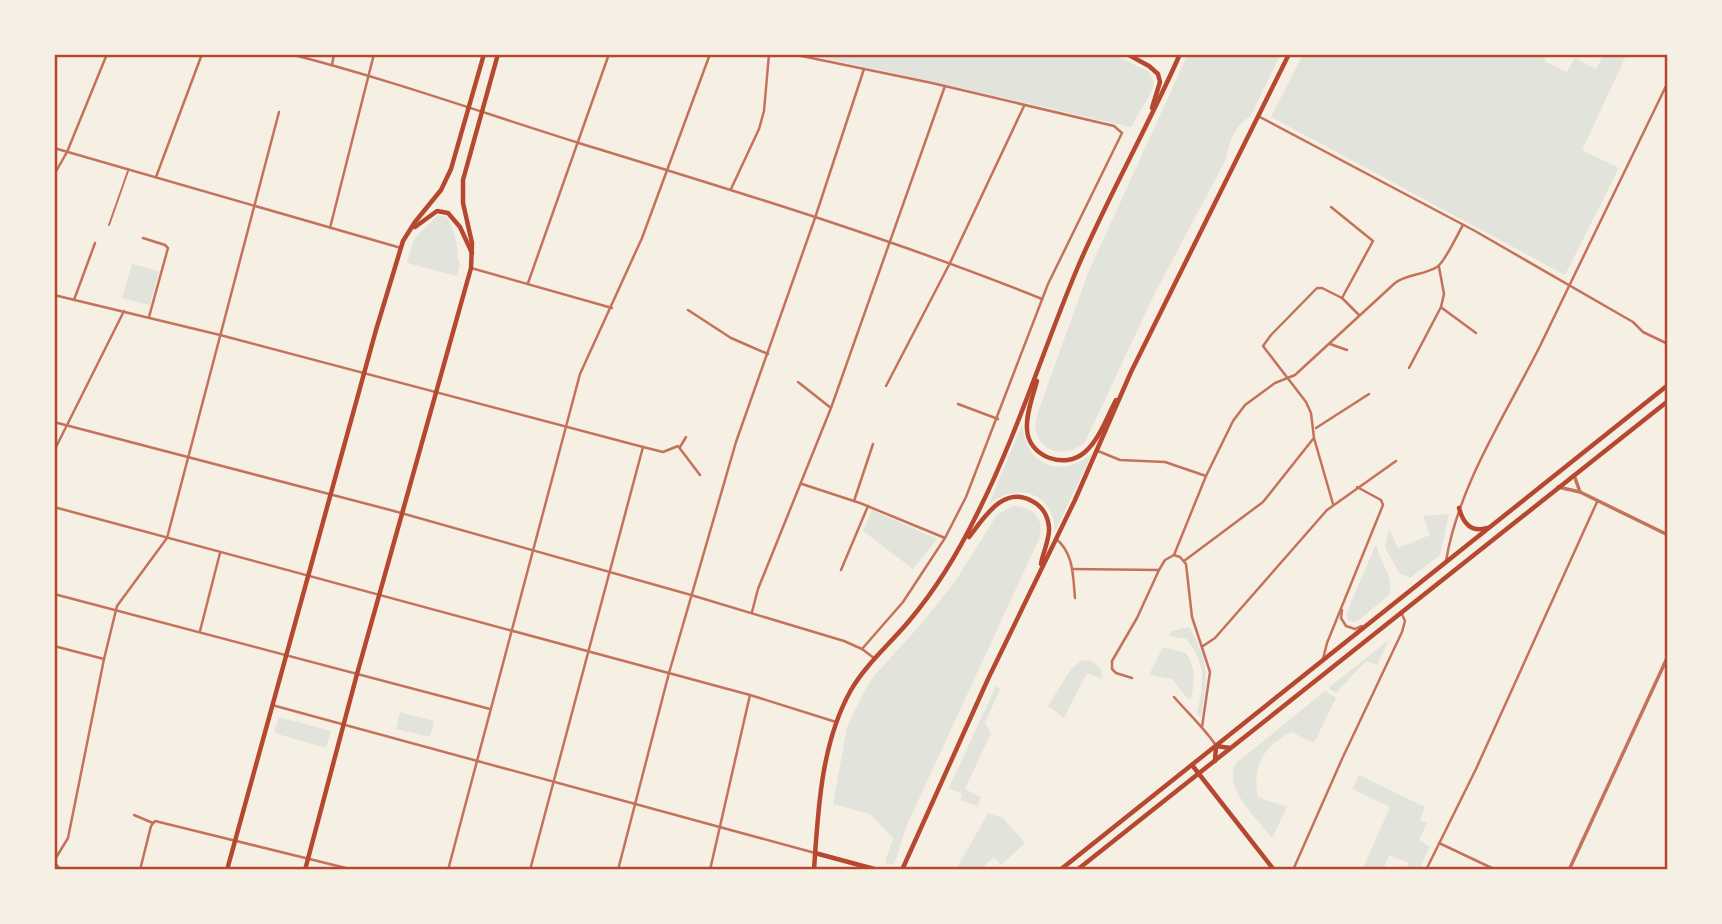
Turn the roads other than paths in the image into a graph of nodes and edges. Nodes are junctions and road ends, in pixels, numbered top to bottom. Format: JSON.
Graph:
{"nodes":[{"id":1,"x":107,"y":54,"type":"edge"},
{"id":2,"x":202,"y":54,"type":"edge"},
{"id":3,"x":290,"y":54,"type":"edge"},
{"id":4,"x":334,"y":54,"type":"edge"},
{"id":5,"x":374,"y":54,"type":"edge"},
{"id":6,"x":484,"y":54,"type":"edge"},
{"id":7,"x":498,"y":54,"type":"edge"},
{"id":8,"x":609,"y":54,"type":"edge"},
{"id":9,"x":710,"y":54,"type":"edge"},
{"id":10,"x":769,"y":54,"type":"edge"},
{"id":11,"x":792,"y":54,"type":"edge"},
{"id":12,"x":1127,"y":54,"type":"edge"},
{"id":13,"x":1180,"y":54,"type":"edge"},
{"id":14,"x":1289,"y":54,"type":"edge"},
{"id":15,"x":332,"y":65,"type":"junction"},
{"id":16,"x":864,"y":69,"type":"junction"},
{"id":17,"x":369,"y":76,"type":"junction"},
{"id":18,"x":1668,"y":82,"type":"edge"},
{"id":19,"x":945,"y":86,"type":"junction"},
{"id":20,"x":1024,"y":106,"type":"junction"},
{"id":21,"x":469,"y":108,"type":"junction"},
{"id":22,"x":279,"y":112,"type":"dead end"},
{"id":23,"x":482,"y":112,"type":"junction"},
{"id":24,"x":1258,"y":116,"type":"junction"},
{"id":25,"x":1149,"y":118,"type":"junction"},
{"id":26,"x":579,"y":143,"type":"junction"},
{"id":27,"x":54,"y":148,"type":"edge"},
{"id":28,"x":67,"y":152,"type":"junction"},
{"id":29,"x":668,"y":169,"type":"junction"},
{"id":30,"x":128,"y":170,"type":"junction"},
{"id":31,"x":54,"y":175,"type":"edge"},
{"id":32,"x":156,"y":177,"type":"junction"},
{"id":33,"x":731,"y":189,"type":"junction"},
{"id":34,"x":253,"y":204,"type":"junction"},
{"id":35,"x":1331,"y":207,"type":"dead end"},
{"id":36,"x":816,"y":218,"type":"junction"},
{"id":37,"x":109,"y":225,"type":"dead end"},
{"id":38,"x":1463,"y":225,"type":"junction"},
{"id":39,"x":330,"y":228,"type":"junction"},
{"id":40,"x":407,"y":234,"type":"junction"},
{"id":41,"x":143,"y":238,"type":"dead end"},
{"id":42,"x":891,"y":242,"type":"junction"},
{"id":43,"x":95,"y":243,"type":"dead end"},
{"id":44,"x":401,"y":248,"type":"junction"},
{"id":45,"x":473,"y":256,"type":"junction"},
{"id":46,"x":950,"y":263,"type":"junction"},
{"id":47,"x":1439,"y":267,"type":"junction"},
{"id":48,"x":471,"y":268,"type":"junction"},
{"id":49,"x":528,"y":283,"type":"junction"},
{"id":50,"x":1569,"y":285,"type":"junction"},
{"id":51,"x":54,"y":295,"type":"edge"},
{"id":52,"x":1342,"y":298,"type":"junction"},
{"id":53,"x":1042,"y":299,"type":"junction"},
{"id":54,"x":74,"y":300,"type":"junction"},
{"id":55,"x":1441,"y":307,"type":"junction"},
{"id":56,"x":612,"y":308,"type":"junction"},
{"id":57,"x":688,"y":310,"type":"dead end"},
{"id":58,"x":124,"y":311,"type":"junction"},
{"id":59,"x":1359,"y":315,"type":"junction"},
{"id":60,"x":149,"y":317,"type":"junction"},
{"id":61,"x":1476,"y":333,"type":"dead end"},
{"id":62,"x":220,"y":335,"type":"junction"},
{"id":63,"x":1330,"y":344,"type":"junction"},
{"id":64,"x":1668,"y":344,"type":"edge"},
{"id":65,"x":1347,"y":350,"type":"dead end"},
{"id":66,"x":768,"y":354,"type":"junction"},
{"id":67,"x":1042,"y":364,"type":"junction"},
{"id":68,"x":1409,"y":368,"type":"dead end"},
{"id":69,"x":1131,"y":372,"type":"junction"},
{"id":70,"x":364,"y":373,"type":"junction"},
{"id":71,"x":1288,"y":379,"type":"junction"},
{"id":72,"x":798,"y":382,"type":"dead end"},
{"id":73,"x":1668,"y":385,"type":"edge"},
{"id":74,"x":886,"y":386,"type":"dead end"},
{"id":75,"x":436,"y":392,"type":"junction"},
{"id":76,"x":1369,"y":394,"type":"dead end"},
{"id":77,"x":1668,"y":401,"type":"edge"},
{"id":78,"x":958,"y":404,"type":"dead end"},
{"id":79,"x":831,"y":408,"type":"junction"},
{"id":80,"x":998,"y":419,"type":"junction"},
{"id":81,"x":54,"y":422,"type":"edge"},
{"id":82,"x":66,"y":425,"type":"junction"},
{"id":83,"x":566,"y":426,"type":"junction"},
{"id":84,"x":1314,"y":429,"type":"junction"},
{"id":85,"x":686,"y":437,"type":"dead end"},
{"id":86,"x":1314,"y":438,"type":"junction"},
{"id":87,"x":873,"y":444,"type":"dead end"},
{"id":88,"x":643,"y":447,"type":"junction"},
{"id":89,"x":680,"y":447,"type":"junction"},
{"id":90,"x":54,"y":451,"type":"edge"},
{"id":91,"x":1098,"y":451,"type":"junction"},
{"id":92,"x":188,"y":457,"type":"junction"},
{"id":93,"x":1395,"y":461,"type":"dead end"},
{"id":94,"x":699,"y":475,"type":"dead end"},
{"id":95,"x":1574,"y":475,"type":"junction"},
{"id":96,"x":1206,"y":476,"type":"junction"},
{"id":97,"x":802,"y":484,"type":"junction"},
{"id":98,"x":1357,"y":487,"type":"junction"},
{"id":99,"x":1558,"y":487,"type":"junction"},
{"id":100,"x":1580,"y":492,"type":"junction"},
{"id":101,"x":330,"y":494,"type":"junction"},
{"id":102,"x":854,"y":501,"type":"junction"},
{"id":103,"x":1597,"y":502,"type":"junction"},
{"id":104,"x":1333,"y":504,"type":"junction"},
{"id":105,"x":868,"y":506,"type":"junction"},
{"id":106,"x":54,"y":507,"type":"edge"},
{"id":107,"x":1459,"y":508,"type":"junction"},
{"id":108,"x":402,"y":514,"type":"junction"},
{"id":109,"x":1491,"y":527,"type":"junction"},
{"id":110,"x":1668,"y":535,"type":"edge"},
{"id":111,"x":167,"y":538,"type":"junction"},
{"id":112,"x":945,"y":538,"type":"junction"},
{"id":113,"x":1056,"y":539,"type":"junction"},
{"id":114,"x":962,"y":546,"type":"junction"},
{"id":115,"x":532,"y":551,"type":"junction"},
{"id":116,"x":220,"y":553,"type":"junction"},
{"id":117,"x":1174,"y":555,"type":"junction"},
{"id":118,"x":1184,"y":561,"type":"junction"},
{"id":119,"x":1446,"y":562,"type":"junction"},
{"id":120,"x":1041,"y":567,"type":"junction"},
{"id":121,"x":1072,"y":569,"type":"junction"},
{"id":122,"x":841,"y":570,"type":"dead end"},
{"id":123,"x":1159,"y":570,"type":"junction"},
{"id":124,"x":609,"y":572,"type":"junction"},
{"id":125,"x":308,"y":575,"type":"junction"},
{"id":126,"x":54,"y":594,"type":"edge"},
{"id":127,"x":379,"y":594,"type":"junction"},
{"id":128,"x":691,"y":595,"type":"junction"},
{"id":129,"x":1075,"y":598,"type":"dead end"},
{"id":130,"x":1343,"y":605,"type":"junction"},
{"id":131,"x":116,"y":611,"type":"junction"},
{"id":132,"x":1401,"y":612,"type":"junction"},
{"id":133,"x":751,"y":613,"type":"junction"},
{"id":134,"x":1372,"y":622,"type":"junction"},
{"id":135,"x":511,"y":629,"type":"junction"},
{"id":136,"x":200,"y":632,"type":"junction"},
{"id":137,"x":54,"y":646,"type":"edge"},
{"id":138,"x":1203,"y":646,"type":"junction"},
{"id":139,"x":862,"y":649,"type":"junction"},
{"id":140,"x":589,"y":651,"type":"junction"},
{"id":141,"x":286,"y":655,"type":"junction"},
{"id":142,"x":1668,"y":656,"type":"edge"},
{"id":143,"x":104,"y":659,"type":"junction"},
{"id":144,"x":875,"y":659,"type":"junction"},
{"id":145,"x":1322,"y":661,"type":"junction"},
{"id":146,"x":669,"y":673,"type":"junction"},
{"id":147,"x":357,"y":674,"type":"junction"},
{"id":148,"x":1132,"y":678,"type":"dead end"},
{"id":149,"x":750,"y":695,"type":"junction"},
{"id":150,"x":1174,"y":697,"type":"dead end"},
{"id":151,"x":272,"y":705,"type":"junction"},
{"id":152,"x":490,"y":709,"type":"junction"},
{"id":153,"x":836,"y":722,"type":"junction"},
{"id":154,"x":343,"y":724,"type":"junction"},
{"id":155,"x":1202,"y":727,"type":"junction"},
{"id":156,"x":1216,"y":746,"type":"junction"},
{"id":157,"x":1231,"y":748,"type":"junction"},
{"id":158,"x":477,"y":760,"type":"junction"},
{"id":159,"x":1215,"y":761,"type":"junction"},
{"id":160,"x":1192,"y":765,"type":"junction"},
{"id":161,"x":1199,"y":774,"type":"junction"},
{"id":162,"x":555,"y":781,"type":"junction"},
{"id":163,"x":635,"y":802,"type":"junction"},
{"id":164,"x":134,"y":815,"type":"dead end"},
{"id":165,"x":153,"y":823,"type":"junction"},
{"id":166,"x":719,"y":825,"type":"junction"},
{"id":167,"x":235,"y":840,"type":"junction"},
{"id":168,"x":1439,"y":843,"type":"junction"},
{"id":169,"x":815,"y":853,"type":"junction"},
{"id":170,"x":308,"y":859,"type":"junction"},
{"id":171,"x":54,"y":862,"type":"edge"},
{"id":172,"x":1079,"y":868,"type":"edge"},
{"id":173,"x":61,"y":870,"type":"edge"},
{"id":174,"x":140,"y":870,"type":"edge"},
{"id":175,"x":227,"y":870,"type":"edge"},
{"id":176,"x":305,"y":870,"type":"edge"},
{"id":177,"x":354,"y":870,"type":"edge"},
{"id":178,"x":448,"y":870,"type":"edge"},
{"id":179,"x":530,"y":870,"type":"edge"},
{"id":180,"x":618,"y":870,"type":"edge"},
{"id":181,"x":710,"y":870,"type":"edge"},
{"id":182,"x":814,"y":870,"type":"edge"},
{"id":183,"x":878,"y":870,"type":"edge"},
{"id":184,"x":902,"y":870,"type":"edge"},
{"id":185,"x":1060,"y":870,"type":"edge"},
{"id":186,"x":1087,"y":870,"type":"edge"},
{"id":187,"x":1274,"y":870,"type":"edge"},
{"id":188,"x":1293,"y":870,"type":"edge"},
{"id":189,"x":1426,"y":870,"type":"edge"},
{"id":190,"x":1496,"y":870,"type":"edge"},
{"id":191,"x":1569,"y":870,"type":"edge"}],
"edges":[{"from":1,"to":28,"type":"street"},
{"from":2,"to":32,"type":"street"},
{"from":3,"to":15,"type":"street"},
{"from":4,"to":15,"type":"street"},
{"from":5,"to":17,"type":"street"},
{"from":6,"to":21,"type":"main road"},
{"from":7,"to":23,"type":"main road"},
{"from":8,"to":26,"type":"street"},
{"from":9,"to":29,"type":"street"},
{"from":10,"to":33,"type":"street"},
{"from":11,"to":16,"type":"street"},
{"from":12,"to":25,"type":"main road"},
{"from":13,"to":25,"type":"main road"},
{"from":14,"to":24,"type":"main road"},
{"from":15,"to":17,"type":"street"},
{"from":16,"to":19,"type":"street"},
{"from":16,"to":36,"type":"street"},
{"from":17,"to":21,"type":"street"},
{"from":17,"to":39,"type":"street"},
{"from":18,"to":50,"type":"street"},
{"from":19,"to":20,"type":"street"},
{"from":19,"to":42,"type":"street"},
{"from":20,"to":46,"type":"street"},
{"from":20,"to":53,"type":"street"},
{"from":21,"to":23,"type":"street"},
{"from":21,"to":40,"type":"main road"},
{"from":22,"to":34,"type":"street"},
{"from":23,"to":26,"type":"street"},
{"from":23,"to":45,"type":"main road"},
{"from":24,"to":38,"type":"street"},
{"from":24,"to":69,"type":"main road"},
{"from":25,"to":67,"type":"main road"},
{"from":26,"to":29,"type":"street"},
{"from":26,"to":49,"type":"street"},
{"from":27,"to":28,"type":"street"},
{"from":28,"to":30,"type":"street"},
{"from":28,"to":31,"type":"street"},
{"from":29,"to":33,"type":"street"},
{"from":29,"to":56,"type":"street"},
{"from":30,"to":32,"type":"street"},
{"from":30,"to":37,"type":"lane"},
{"from":32,"to":34,"type":"street"},
{"from":33,"to":36,"type":"street"},
{"from":34,"to":39,"type":"street"},
{"from":34,"to":62,"type":"street"},
{"from":35,"to":52,"type":"street"},
{"from":36,"to":42,"type":"street"},
{"from":36,"to":66,"type":"street"},
{"from":38,"to":47,"type":"street"},
{"from":38,"to":50,"type":"street"},
{"from":39,"to":44,"type":"street"},
{"from":40,"to":44,"type":"main road"},
{"from":40,"to":45,"type":"main road"},
{"from":41,"to":60,"type":"street"},
{"from":42,"to":46,"type":"street"},
{"from":42,"to":79,"type":"street"},
{"from":43,"to":54,"type":"street"},
{"from":44,"to":70,"type":"main road"},
{"from":45,"to":48,"type":"main road"},
{"from":46,"to":53,"type":"street"},
{"from":46,"to":74,"type":"street"},
{"from":47,"to":55,"type":"street"},
{"from":47,"to":59,"type":"street"},
{"from":48,"to":49,"type":"street"},
{"from":48,"to":75,"type":"main road"},
{"from":49,"to":56,"type":"street"},
{"from":50,"to":64,"type":"street"},
{"from":50,"to":107,"type":"street"},
{"from":51,"to":54,"type":"street"},
{"from":52,"to":59,"type":"street"},
{"from":52,"to":71,"type":"street"},
{"from":53,"to":80,"type":"street"},
{"from":54,"to":58,"type":"street"},
{"from":55,"to":61,"type":"street"},
{"from":55,"to":68,"type":"street"},
{"from":56,"to":83,"type":"street"},
{"from":57,"to":66,"type":"street"},
{"from":58,"to":60,"type":"street"},
{"from":58,"to":82,"type":"street"},
{"from":59,"to":63,"type":"street"},
{"from":60,"to":62,"type":"street"},
{"from":62,"to":70,"type":"street"},
{"from":62,"to":92,"type":"street"},
{"from":63,"to":65,"type":"street"},
{"from":63,"to":71,"type":"street"},
{"from":66,"to":128,"type":"street"},
{"from":67,"to":69,"type":"main road"},
{"from":67,"to":114,"type":"main road"},
{"from":69,"to":91,"type":"main road"},
{"from":70,"to":75,"type":"street"},
{"from":70,"to":101,"type":"main road"},
{"from":71,"to":84,"type":"street"},
{"from":71,"to":96,"type":"street"},
{"from":72,"to":79,"type":"street"},
{"from":73,"to":109,"type":"main road"},
{"from":75,"to":83,"type":"street"},
{"from":75,"to":108,"type":"main road"},
{"from":76,"to":84,"type":"street"},
{"from":77,"to":95,"type":"main road"},
{"from":78,"to":80,"type":"street"},
{"from":79,"to":97,"type":"street"},
{"from":80,"to":112,"type":"street"},
{"from":81,"to":82,"type":"street"},
{"from":82,"to":90,"type":"street"},
{"from":82,"to":92,"type":"street"},
{"from":83,"to":88,"type":"street"},
{"from":83,"to":115,"type":"street"},
{"from":84,"to":86,"type":"street"},
{"from":85,"to":89,"type":"street"},
{"from":86,"to":104,"type":"street"},
{"from":86,"to":118,"type":"street"},
{"from":87,"to":102,"type":"street"},
{"from":88,"to":89,"type":"street"},
{"from":88,"to":124,"type":"street"},
{"from":89,"to":94,"type":"street"},
{"from":91,"to":96,"type":"street"},
{"from":91,"to":113,"type":"main road"},
{"from":92,"to":101,"type":"street"},
{"from":92,"to":111,"type":"street"},
{"from":93,"to":98,"type":"street"},
{"from":95,"to":99,"type":"main road"},
{"from":95,"to":100,"type":"street"},
{"from":96,"to":117,"type":"street"},
{"from":97,"to":102,"type":"street"},
{"from":97,"to":133,"type":"street"},
{"from":98,"to":104,"type":"street"},
{"from":98,"to":130,"type":"street"},
{"from":99,"to":100,"type":"street"},
{"from":99,"to":132,"type":"main road"},
{"from":100,"to":103,"type":"street"},
{"from":101,"to":108,"type":"street"},
{"from":101,"to":125,"type":"main road"},
{"from":102,"to":105,"type":"street"},
{"from":103,"to":110,"type":"street"},
{"from":103,"to":168,"type":"street"},
{"from":104,"to":138,"type":"street"},
{"from":105,"to":112,"type":"street"},
{"from":105,"to":122,"type":"street"},
{"from":106,"to":111,"type":"street"},
{"from":107,"to":109,"type":"main road"},
{"from":107,"to":119,"type":"street"},
{"from":108,"to":115,"type":"street"},
{"from":108,"to":127,"type":"main road"},
{"from":109,"to":119,"type":"main road"},
{"from":111,"to":116,"type":"street"},
{"from":111,"to":131,"type":"street"},
{"from":112,"to":139,"type":"street"},
{"from":113,"to":120,"type":"main road"},
{"from":113,"to":121,"type":"street"},
{"from":114,"to":120,"type":"main road"},
{"from":114,"to":144,"type":"main road"},
{"from":115,"to":124,"type":"street"},
{"from":115,"to":135,"type":"street"},
{"from":116,"to":125,"type":"street"},
{"from":116,"to":136,"type":"street"},
{"from":117,"to":118,"type":"street"},
{"from":117,"to":123,"type":"street"},
{"from":118,"to":138,"type":"street"},
{"from":119,"to":134,"type":"main road"},
{"from":120,"to":184,"type":"main road"},
{"from":121,"to":123,"type":"street"},
{"from":121,"to":129,"type":"street"},
{"from":123,"to":148,"type":"street"},
{"from":124,"to":128,"type":"street"},
{"from":124,"to":140,"type":"street"},
{"from":125,"to":127,"type":"street"},
{"from":125,"to":141,"type":"main road"},
{"from":126,"to":131,"type":"street"},
{"from":127,"to":135,"type":"street"},
{"from":127,"to":147,"type":"main road"},
{"from":128,"to":133,"type":"street"},
{"from":128,"to":146,"type":"street"},
{"from":130,"to":134,"type":"street"},
{"from":130,"to":145,"type":"street"},
{"from":131,"to":136,"type":"street"},
{"from":131,"to":143,"type":"street"},
{"from":132,"to":157,"type":"main road"},
{"from":132,"to":188,"type":"street"},
{"from":133,"to":139,"type":"street"},
{"from":134,"to":145,"type":"main road"},
{"from":135,"to":140,"type":"street"},
{"from":135,"to":152,"type":"street"},
{"from":136,"to":141,"type":"street"},
{"from":137,"to":143,"type":"street"},
{"from":138,"to":155,"type":"street"},
{"from":139,"to":144,"type":"street"},
{"from":140,"to":146,"type":"street"},
{"from":140,"to":162,"type":"street"},
{"from":141,"to":147,"type":"street"},
{"from":141,"to":151,"type":"main road"},
{"from":142,"to":191,"type":"street"},
{"from":143,"to":171,"type":"street"},
{"from":144,"to":153,"type":"main road"},
{"from":145,"to":156,"type":"main road"},
{"from":146,"to":149,"type":"street"},
{"from":146,"to":163,"type":"street"},
{"from":147,"to":152,"type":"street"},
{"from":147,"to":154,"type":"main road"},
{"from":149,"to":153,"type":"street"},
{"from":149,"to":166,"type":"street"},
{"from":150,"to":155,"type":"street"},
{"from":151,"to":154,"type":"street"},
{"from":151,"to":167,"type":"main road"},
{"from":152,"to":158,"type":"street"},
{"from":153,"to":169,"type":"main road"},
{"from":154,"to":158,"type":"street"},
{"from":154,"to":170,"type":"main road"},
{"from":155,"to":156,"type":"street"},
{"from":156,"to":157,"type":"main road"},
{"from":156,"to":159,"type":"main road"},
{"from":156,"to":160,"type":"main road"},
{"from":157,"to":159,"type":"main road"},
{"from":158,"to":162,"type":"street"},
{"from":158,"to":178,"type":"street"},
{"from":159,"to":161,"type":"main road"},
{"from":160,"to":161,"type":"main road"},
{"from":160,"to":185,"type":"main road"},
{"from":161,"to":172,"type":"main road"},
{"from":161,"to":187,"type":"main road"},
{"from":162,"to":163,"type":"street"},
{"from":162,"to":179,"type":"street"},
{"from":163,"to":166,"type":"street"},
{"from":163,"to":180,"type":"street"},
{"from":164,"to":165,"type":"street"},
{"from":165,"to":167,"type":"street"},
{"from":165,"to":174,"type":"street"},
{"from":166,"to":169,"type":"street"},
{"from":166,"to":181,"type":"street"},
{"from":167,"to":170,"type":"street"},
{"from":167,"to":175,"type":"main road"},
{"from":168,"to":189,"type":"street"},
{"from":168,"to":190,"type":"street"},
{"from":169,"to":182,"type":"main road"},
{"from":169,"to":183,"type":"main road"},
{"from":170,"to":176,"type":"main road"},
{"from":170,"to":177,"type":"street"},
{"from":171,"to":173,"type":"street"},
{"from":172,"to":186,"type":"street"}]}
